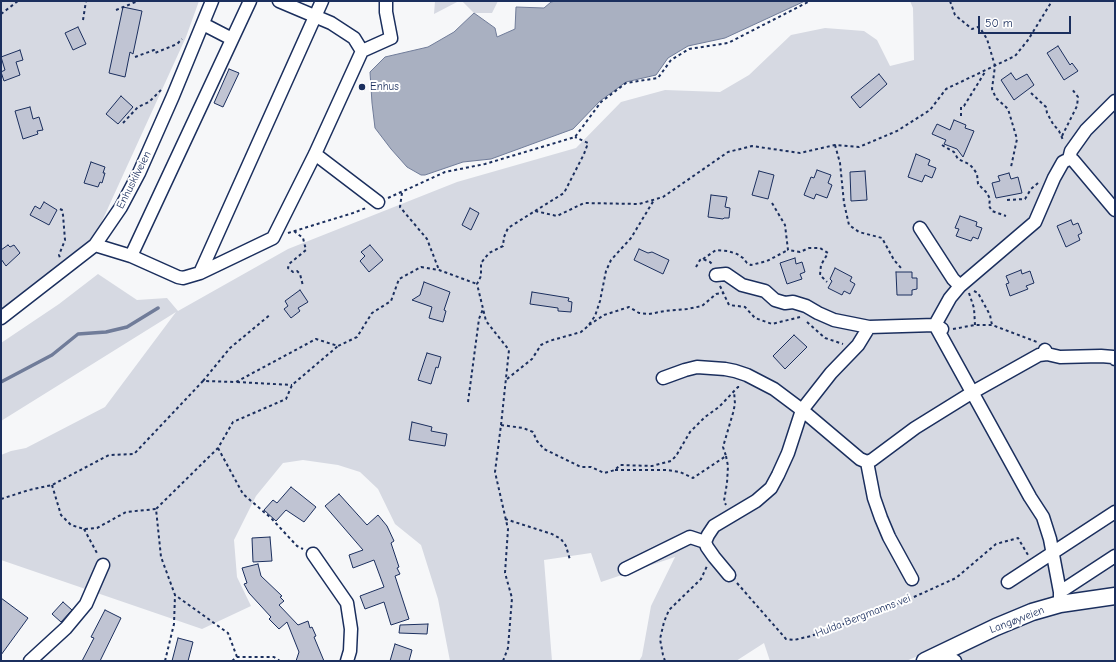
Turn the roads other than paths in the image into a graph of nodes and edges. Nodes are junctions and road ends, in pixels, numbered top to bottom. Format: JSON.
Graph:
{"nodes":[{"id":1,"x":212,"y":1,"type":"edge"},
{"id":2,"x":250,"y":1,"type":"edge"},
{"id":3,"x":279,"y":1,"type":"edge"},
{"id":4,"x":322,"y":1,"type":"edge"},
{"id":5,"x":386,"y":1,"type":"edge"},
{"id":6,"x":316,"y":17,"type":"junction"},
{"id":7,"x":203,"y":24,"type":"junction"},
{"id":8,"x":232,"y":39,"type":"junction"},
{"id":9,"x":362,"y":51,"type":"junction"},
{"id":10,"x":1115,"y":101,"type":"edge"},
{"id":11,"x":315,"y":154,"type":"junction"},
{"id":12,"x":1070,"y":155,"type":"junction"},
{"id":13,"x":378,"y":202,"type":"road end"},
{"id":14,"x":1115,"y":210,"type":"edge"},
{"id":15,"x":920,"y":228,"type":"dead end"},
{"id":16,"x":95,"y":245,"type":"junction"},
{"id":17,"x":131,"y":256,"type":"junction"},
{"id":18,"x":200,"y":274,"type":"junction"},
{"id":19,"x":716,"y":275,"type":"dead end"},
{"id":20,"x":962,"y":284,"type":"junction"},
{"id":21,"x":1,"y":318,"type":"edge"},
{"id":22,"x":935,"y":325,"type":"junction"},
{"id":23,"x":869,"y":327,"type":"junction"},
{"id":24,"x":947,"y":331,"type":"road end"},
{"id":25,"x":1114,"y":357,"type":"edge"},
{"id":26,"x":663,"y":378,"type":"dead end"},
{"id":27,"x":973,"y":392,"type":"junction"},
{"id":28,"x":802,"y":410,"type":"junction"},
{"id":29,"x":867,"y":462,"type":"junction"},
{"id":30,"x":1115,"y":512,"type":"edge"},
{"id":31,"x":706,"y":542,"type":"junction"},
{"id":32,"x":1052,"y":553,"type":"junction"},
{"id":33,"x":313,"y":554,"type":"road end"},
{"id":34,"x":1115,"y":556,"type":"edge"},
{"id":35,"x":103,"y":565,"type":"road end"},
{"id":36,"x":625,"y":569,"type":"dead end"},
{"id":37,"x":729,"y":574,"type":"road end"},
{"id":38,"x":912,"y":579,"type":"dead end"},
{"id":39,"x":1008,"y":582,"type":"dead end"},
{"id":40,"x":1115,"y":596,"type":"edge"},
{"id":41,"x":1060,"y":598,"type":"junction"},
{"id":42,"x":950,"y":657,"type":"edge"},
{"id":43,"x":30,"y":661,"type":"edge"},
{"id":44,"x":347,"y":661,"type":"edge"},
{"id":45,"x":925,"y":661,"type":"edge"}],
"edges":[{"from":1,"to":7,"type":"street","name":"Enhuskilveien"},
{"from":2,"to":8,"type":"street"},
{"from":3,"to":6,"type":"street"},
{"from":4,"to":6,"type":"street"},
{"from":5,"to":9,"type":"street"},
{"from":6,"to":9,"type":"street"},
{"from":6,"to":18,"type":"street"},
{"from":7,"to":8,"type":"street"},
{"from":7,"to":16,"type":"street","name":"Enhuskilveien"},
{"from":8,"to":17,"type":"street"},
{"from":9,"to":11,"type":"street"},
{"from":10,"to":12,"type":"street"},
{"from":11,"to":13,"type":"street"},
{"from":11,"to":18,"type":"street"},
{"from":12,"to":14,"type":"street"},
{"from":12,"to":20,"type":"street"},
{"from":15,"to":20,"type":"street"},
{"from":16,"to":17,"type":"street"},
{"from":16,"to":21,"type":"street","name":"Enhuskilveien"},
{"from":17,"to":18,"type":"street"},
{"from":19,"to":23,"type":"street"},
{"from":20,"to":22,"type":"street"},
{"from":22,"to":23,"type":"street"},
{"from":22,"to":24,"type":"street"},
{"from":22,"to":27,"type":"street"},
{"from":23,"to":28,"type":"street"},
{"from":25,"to":27,"type":"street"},
{"from":26,"to":28,"type":"street"},
{"from":27,"to":29,"type":"street"},
{"from":27,"to":32,"type":"street"},
{"from":28,"to":29,"type":"street"},
{"from":28,"to":31,"type":"street"},
{"from":29,"to":38,"type":"street","name":"Hulda Bergmanns vei"},
{"from":30,"to":32,"type":"street"},
{"from":31,"to":36,"type":"street"},
{"from":31,"to":37,"type":"street"},
{"from":32,"to":39,"type":"street"},
{"from":32,"to":41,"type":"street"},
{"from":33,"to":44,"type":"street"},
{"from":34,"to":41,"type":"street"},
{"from":35,"to":43,"type":"street"},
{"from":40,"to":41,"type":"main road","name":"Langøyveien"},
{"from":41,"to":42,"type":"main road","name":"Langøyveien"},
{"from":42,"to":45,"type":"main road","name":"Langøyveien"}]}
